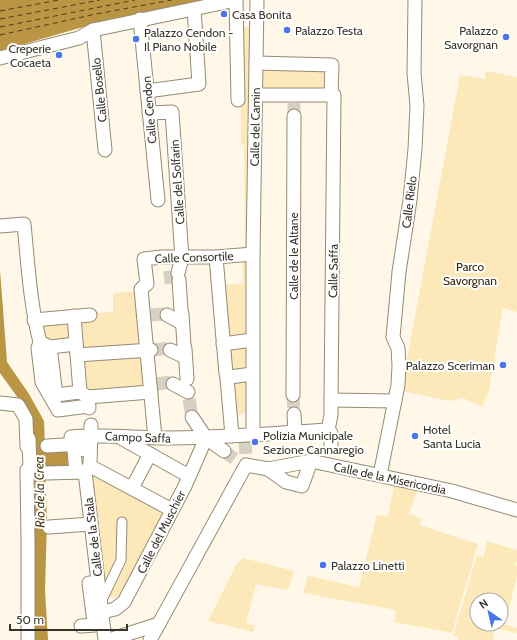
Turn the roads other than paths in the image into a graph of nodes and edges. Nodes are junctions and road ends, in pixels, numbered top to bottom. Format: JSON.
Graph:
{"nodes":[{"id":1,"x":236,"y":0,"type":"edge"},
{"id":2,"x":256,"y":0,"type":"edge"},
{"id":3,"x":415,"y":0,"type":"edge"},
{"id":4,"x":194,"y":8,"type":"junction"},
{"id":5,"x":140,"y":19,"type":"junction"},
{"id":6,"x":93,"y":30,"type":"junction"},
{"id":7,"x":0,"y":58,"type":"edge"},
{"id":8,"x":256,"y":63,"type":"junction"},
{"id":9,"x":147,"y":91,"type":"junction"},
{"id":10,"x":256,"y":95,"type":"junction"},
{"id":11,"x":333,"y":96,"type":"junction"},
{"id":12,"x":238,"y":100,"type":"dead end"},
{"id":13,"x":149,"y":113,"type":"junction"},
{"id":14,"x":294,"y":116,"type":"tunnel mouth"},
{"id":15,"x":105,"y":150,"type":"dead end"},
{"id":16,"x":158,"y":200,"type":"dead end"},
{"id":17,"x":0,"y":226,"type":"edge"},
{"id":18,"x":253,"y":254,"type":"junction"},
{"id":19,"x":216,"y":257,"type":"junction"},
{"id":20,"x":182,"y":258,"type":"junction"},
{"id":21,"x":24,"y":303,"type":"junction"},
{"id":22,"x":90,"y":315,"type":"dead end"},
{"id":23,"x":167,"y":315,"type":"tunnel mouth"},
{"id":24,"x":182,"y":315,"type":"junction"},
{"id":25,"x":74,"y":316,"type":"junction"},
{"id":26,"x":34,"y":320,"type":"junction"},
{"id":27,"x":252,"y":340,"type":"junction"},
{"id":28,"x":224,"y":344,"type":"junction"},
{"id":29,"x":45,"y":345,"type":"junction"},
{"id":30,"x":77,"y":349,"type":"junction"},
{"id":31,"x":149,"y":350,"type":"junction"},
{"id":32,"x":170,"y":350,"type":"tunnel mouth"},
{"id":33,"x":185,"y":350,"type":"junction"},
{"id":34,"x":40,"y":362,"type":"junction"},
{"id":35,"x":252,"y":374,"type":"junction"},
{"id":36,"x":228,"y":376,"type":"junction"},
{"id":37,"x":46,"y":382,"type":"junction"},
{"id":38,"x":173,"y":384,"type":"tunnel mouth"},
{"id":39,"x":152,"y":387,"type":"junction"},
{"id":40,"x":293,"y":395,"type":"tunnel mouth"},
{"id":41,"x":332,"y":400,"type":"junction"},
{"id":42,"x":82,"y":401,"type":"junction"},
{"id":43,"x":395,"y":401,"type":"junction"},
{"id":44,"x":0,"y":403,"type":"edge"},
{"id":45,"x":294,"y":414,"type":"tunnel mouth"},
{"id":46,"x":192,"y":418,"type":"tunnel mouth"},
{"id":47,"x":328,"y":430,"type":"junction"},
{"id":48,"x":295,"y":432,"type":"junction"},
{"id":49,"x":117,"y":436,"type":"junction"},
{"id":50,"x":232,"y":436,"type":"junction"},
{"id":51,"x":71,"y":437,"type":"dead end"},
{"id":52,"x":248,"y":437,"type":"junction"},
{"id":53,"x":155,"y":438,"type":"junction"},
{"id":54,"x":206,"y":438,"type":"junction"},
{"id":55,"x":47,"y":446,"type":"dead end"},
{"id":56,"x":224,"y":451,"type":"tunnel mouth"},
{"id":57,"x":87,"y":454,"type":"junction"},
{"id":58,"x":150,"y":454,"type":"junction"},
{"id":59,"x":331,"y":455,"type":"junction"},
{"id":60,"x":310,"y":461,"type":"junction"},
{"id":61,"x":268,"y":469,"type":"junction"},
{"id":62,"x":46,"y":473,"type":"dead end"},
{"id":63,"x":380,"y":475,"type":"junction"},
{"id":64,"x":189,"y":476,"type":"junction"},
{"id":65,"x":132,"y":488,"type":"junction"},
{"id":66,"x":172,"y":510,"type":"junction"},
{"id":67,"x":517,"y":510,"type":"edge"},
{"id":68,"x":122,"y":522,"type":"dead end"},
{"id":69,"x":91,"y":524,"type":"junction"},
{"id":70,"x":49,"y":527,"type":"dead end"},
{"id":71,"x":89,"y":583,"type":"dead end"},
{"id":72,"x":101,"y":608,"type":"junction"},
{"id":73,"x":159,"y":624,"type":"junction"},
{"id":74,"x":94,"y":625,"type":"junction"},
{"id":75,"x":81,"y":626,"type":"dead end"},
{"id":76,"x":28,"y":640,"type":"edge"},
{"id":77,"x":96,"y":640,"type":"edge"},
{"id":78,"x":105,"y":640,"type":"edge"},
{"id":79,"x":109,"y":640,"type":"edge"},
{"id":80,"x":150,"y":640,"type":"edge"}],
"edges":[{"from":1,"to":4,"type":"street"},
{"from":1,"to":12,"type":"street"},
{"from":2,"to":8,"type":"street","name":"Calle del Camin"},
{"from":3,"to":43,"type":"street","name":"Calle Rielo"},
{"from":4,"to":5,"type":"street"},
{"from":4,"to":9,"type":"street"},
{"from":5,"to":6,"type":"street"},
{"from":5,"to":9,"type":"street","name":"Calle Cendon"},
{"from":6,"to":7,"type":"street"},
{"from":6,"to":15,"type":"street","name":"Calle Bosello"},
{"from":8,"to":10,"type":"street","name":"Calle del Camin"},
{"from":8,"to":11,"type":"street","name":"Calle Saffa"},
{"from":9,"to":13,"type":"street","name":"Calle Cendon"},
{"from":10,"to":11,"type":"street"},
{"from":10,"to":18,"type":"street","name":"Calle del Camin"},
{"from":11,"to":41,"type":"street","name":"Calle Saffa"},
{"from":13,"to":16,"type":"street","name":"Calle Cendon"},
{"from":13,"to":20,"type":"street","name":"Calle del Solfarin"},
{"from":14,"to":40,"type":"street","name":"Calle de le Altane"},
{"from":17,"to":21,"type":"street"},
{"from":18,"to":19,"type":"street","name":"Calle Consortile"},
{"from":18,"to":27,"type":"street","name":"Calle del Camin"},
{"from":19,"to":20,"type":"street","name":"Calle Consortile"},
{"from":19,"to":28,"type":"street"},
{"from":20,"to":24,"type":"street","name":"Calle del Solfarin"},
{"from":20,"to":31,"type":"street","name":"Calle Consortile"},
{"from":21,"to":26,"type":"street"},
{"from":21,"to":34,"type":"street"},
{"from":22,"to":25,"type":"street"},
{"from":23,"to":24,"type":"street"},
{"from":24,"to":33,"type":"street","name":"Calle del Solfarin"},
{"from":25,"to":26,"type":"street"},
{"from":25,"to":30,"type":"street"},
{"from":26,"to":29,"type":"street"},
{"from":27,"to":28,"type":"street"},
{"from":27,"to":35,"type":"street","name":"Calle del Camin"},
{"from":28,"to":36,"type":"street"},
{"from":29,"to":30,"type":"street"},
{"from":29,"to":34,"type":"street"},
{"from":29,"to":37,"type":"street"},
{"from":30,"to":31,"type":"street"},
{"from":30,"to":42,"type":"street"},
{"from":31,"to":39,"type":"street"},
{"from":32,"to":33,"type":"street"},
{"from":33,"to":38,"type":"street","name":"Calle del Solfarin"},
{"from":34,"to":37,"type":"street"},
{"from":35,"to":36,"type":"street"},
{"from":35,"to":52,"type":"street","name":"Calle del Camin"},
{"from":36,"to":50,"type":"street"},
{"from":37,"to":42,"type":"street"},
{"from":39,"to":42,"type":"street"},
{"from":39,"to":53,"type":"street"},
{"from":41,"to":43,"type":"street"},
{"from":41,"to":47,"type":"street","name":"Calle Saffa"},
{"from":43,"to":63,"type":"street","name":"Calle Rielo"},
{"from":44,"to":76,"type":"street"},
{"from":45,"to":48,"type":"street"},
{"from":46,"to":54,"type":"street"},
{"from":47,"to":48,"type":"street","name":"Campo Saffa"},
{"from":47,"to":59,"type":"street","name":"Calle Saffa"},
{"from":48,"to":52,"type":"street","name":"Campo Saffa"},
{"from":49,"to":53,"type":"street","name":"Campo Saffa"},
{"from":49,"to":57,"type":"street","name":"Campo Saffa"},
{"from":49,"to":58,"type":"street"},
{"from":50,"to":52,"type":"street","name":"Campo Saffa"},
{"from":50,"to":54,"type":"street","name":"Campo Saffa"},
{"from":51,"to":57,"type":"street","name":"Campo Saffa"},
{"from":53,"to":54,"type":"street","name":"Campo Saffa"},
{"from":54,"to":56,"type":"street"},
{"from":54,"to":64,"type":"street","name":"Calle del Muschier"},
{"from":55,"to":57,"type":"street"},
{"from":57,"to":62,"type":"street"},
{"from":57,"to":65,"type":"street"},
{"from":57,"to":69,"type":"street","name":"Calle de la Stala"},
{"from":58,"to":64,"type":"street"},
{"from":58,"to":65,"type":"street"},
{"from":59,"to":60,"type":"street","name":"Calle de la Misericordia"},
{"from":59,"to":63,"type":"street","name":"Calle de la Misericordia"},
{"from":60,"to":61,"type":"street","name":"Calle de la Misericordia"},
{"from":60,"to":61,"type":"street"},
{"from":61,"to":73,"type":"street","name":"Calle de la Misericordia"},
{"from":63,"to":67,"type":"street","name":"Calle de la Misericordia"},
{"from":64,"to":66,"type":"street","name":"Calle del Muschier"},
{"from":65,"to":66,"type":"street"},
{"from":66,"to":72,"type":"street","name":"Calle del Muschier"},
{"from":68,"to":72,"type":"lane"},
{"from":69,"to":70,"type":"street"},
{"from":69,"to":72,"type":"street","name":"Calle de la Stala"},
{"from":71,"to":74,"type":"street"},
{"from":72,"to":78,"type":"street","name":"Calle de la Stala"},
{"from":73,"to":79,"type":"street"},
{"from":73,"to":80,"type":"street","name":"Calle de la Misericordia"},
{"from":74,"to":75,"type":"street"},
{"from":74,"to":77,"type":"street"}]}
